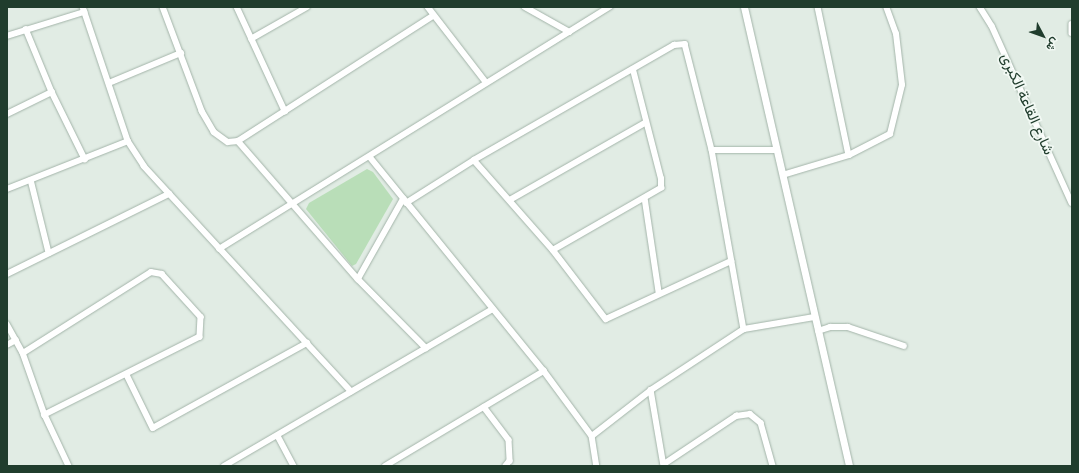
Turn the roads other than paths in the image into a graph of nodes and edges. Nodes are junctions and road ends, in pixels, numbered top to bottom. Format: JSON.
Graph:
{"nodes":[{"id":1,"x":163,"y":7,"type":"edge"},
{"id":2,"x":237,"y":7,"type":"edge"},
{"id":3,"x":307,"y":7,"type":"edge"},
{"id":4,"x":428,"y":7,"type":"edge"},
{"id":5,"x":526,"y":7,"type":"edge"},
{"id":6,"x":610,"y":7,"type":"edge"},
{"id":7,"x":744,"y":7,"type":"edge"},
{"id":8,"x":818,"y":7,"type":"edge"},
{"id":9,"x":886,"y":7,"type":"edge"},
{"id":10,"x":980,"y":7,"type":"edge"},
{"id":11,"x":83,"y":9,"type":"edge"},
{"id":12,"x":433,"y":16,"type":"junction"},
{"id":13,"x":1072,"y":24,"type":"edge"},
{"id":14,"x":26,"y":30,"type":"junction"},
{"id":15,"x":570,"y":32,"type":"junction"},
{"id":16,"x":1072,"y":34,"type":"edge"},
{"id":17,"x":7,"y":36,"type":"edge"},
{"id":18,"x":251,"y":39,"type":"junction"},
{"id":19,"x":180,"y":53,"type":"junction"},
{"id":20,"x":633,"y":70,"type":"junction"},
{"id":21,"x":109,"y":82,"type":"junction"},
{"id":22,"x":486,"y":82,"type":"junction"},
{"id":23,"x":52,"y":92,"type":"junction"},
{"id":24,"x":285,"y":111,"type":"junction"},
{"id":25,"x":7,"y":114,"type":"edge"},
{"id":26,"x":645,"y":123,"type":"junction"},
{"id":27,"x":128,"y":141,"type":"junction"},
{"id":28,"x":238,"y":141,"type":"junction"},
{"id":29,"x":712,"y":150,"type":"junction"},
{"id":30,"x":777,"y":150,"type":"junction"},
{"id":31,"x":849,"y":155,"type":"junction"},
{"id":32,"x":370,"y":157,"type":"junction"},
{"id":33,"x":85,"y":159,"type":"junction"},
{"id":34,"x":474,"y":160,"type":"junction"},
{"id":35,"x":783,"y":175,"type":"junction"},
{"id":36,"x":32,"y":180,"type":"junction"},
{"id":37,"x":7,"y":188,"type":"edge"},
{"id":38,"x":169,"y":194,"type":"junction"},
{"id":39,"x":646,"y":198,"type":"junction"},
{"id":40,"x":510,"y":200,"type":"junction"},
{"id":41,"x":404,"y":201,"type":"junction"},
{"id":42,"x":1072,"y":203,"type":"edge"},
{"id":43,"x":293,"y":204,"type":"junction"},
{"id":44,"x":219,"y":249,"type":"junction"},
{"id":45,"x":553,"y":250,"type":"junction"},
{"id":46,"x":49,"y":253,"type":"junction"},
{"id":47,"x":731,"y":261,"type":"junction"},
{"id":48,"x":7,"y":274,"type":"edge"},
{"id":49,"x":358,"y":279,"type":"junction"},
{"id":50,"x":659,"y":292,"type":"junction"},
{"id":51,"x":493,"y":308,"type":"junction"},
{"id":52,"x":814,"y":317,"type":"junction"},
{"id":53,"x":7,"y":324,"type":"edge"},
{"id":54,"x":744,"y":329,"type":"junction"},
{"id":55,"x":818,"y":331,"type":"junction"},
{"id":56,"x":16,"y":340,"type":"junction"},
{"id":57,"x":307,"y":343,"type":"junction"},
{"id":58,"x":7,"y":345,"type":"edge"},
{"id":59,"x":904,"y":346,"type":"dead end"},
{"id":60,"x":426,"y":348,"type":"junction"},
{"id":61,"x":22,"y":353,"type":"junction"},
{"id":62,"x":544,"y":371,"type":"junction"},
{"id":63,"x":127,"y":375,"type":"junction"},
{"id":64,"x":651,"y":390,"type":"junction"},
{"id":65,"x":351,"y":391,"type":"junction"},
{"id":66,"x":484,"y":407,"type":"junction"},
{"id":67,"x":45,"y":415,"type":"junction"},
{"id":68,"x":278,"y":436,"type":"junction"},
{"id":69,"x":592,"y":436,"type":"junction"},
{"id":70,"x":664,"y":465,"type":"edge"},
{"id":71,"x":69,"y":466,"type":"edge"},
{"id":72,"x":224,"y":466,"type":"edge"},
{"id":73,"x":294,"y":466,"type":"edge"},
{"id":74,"x":385,"y":466,"type":"edge"},
{"id":75,"x":506,"y":466,"type":"edge"},
{"id":76,"x":597,"y":466,"type":"edge"},
{"id":77,"x":773,"y":466,"type":"edge"},
{"id":78,"x":849,"y":466,"type":"edge"}],
"edges":[{"from":1,"to":19,"type":"street"},
{"from":2,"to":18,"type":"street"},
{"from":3,"to":18,"type":"street"},
{"from":4,"to":12,"type":"street"},
{"from":5,"to":15,"type":"street"},
{"from":6,"to":15,"type":"street"},
{"from":7,"to":30,"type":"street"},
{"from":8,"to":31,"type":"street"},
{"from":9,"to":31,"type":"street"},
{"from":10,"to":42,"type":"street","name":"شارع القاعة الكبرى"},
{"from":11,"to":14,"type":"street"},
{"from":11,"to":21,"type":"street"},
{"from":12,"to":22,"type":"street"},
{"from":12,"to":24,"type":"street"},
{"from":13,"to":16,"type":"street"},
{"from":14,"to":17,"type":"street"},
{"from":14,"to":23,"type":"street"},
{"from":15,"to":22,"type":"street"},
{"from":18,"to":24,"type":"street"},
{"from":19,"to":21,"type":"street"},
{"from":19,"to":28,"type":"street"},
{"from":20,"to":26,"type":"street"},
{"from":20,"to":29,"type":"street"},
{"from":20,"to":34,"type":"street"},
{"from":21,"to":27,"type":"street"},
{"from":22,"to":32,"type":"street"},
{"from":23,"to":25,"type":"street"},
{"from":23,"to":33,"type":"street"},
{"from":24,"to":28,"type":"street"},
{"from":26,"to":39,"type":"street"},
{"from":26,"to":40,"type":"street"},
{"from":27,"to":33,"type":"street"},
{"from":27,"to":38,"type":"street"},
{"from":28,"to":43,"type":"street"},
{"from":29,"to":30,"type":"street"},
{"from":29,"to":47,"type":"street"},
{"from":30,"to":35,"type":"street"},
{"from":31,"to":35,"type":"street"},
{"from":32,"to":41,"type":"street"},
{"from":32,"to":43,"type":"street"},
{"from":33,"to":36,"type":"street"},
{"from":34,"to":40,"type":"street"},
{"from":34,"to":41,"type":"street"},
{"from":35,"to":52,"type":"street"},
{"from":36,"to":37,"type":"street"},
{"from":36,"to":46,"type":"street"},
{"from":38,"to":44,"type":"street"},
{"from":38,"to":46,"type":"street"},
{"from":39,"to":45,"type":"street"},
{"from":39,"to":50,"type":"street"},
{"from":40,"to":45,"type":"street"},
{"from":41,"to":49,"type":"street"},
{"from":41,"to":51,"type":"street"},
{"from":43,"to":44,"type":"street"},
{"from":43,"to":49,"type":"street"},
{"from":44,"to":57,"type":"street"},
{"from":45,"to":50,"type":"street"},
{"from":46,"to":48,"type":"street"},
{"from":47,"to":50,"type":"street"},
{"from":47,"to":54,"type":"street"},
{"from":49,"to":60,"type":"street"},
{"from":51,"to":60,"type":"street"},
{"from":51,"to":62,"type":"street"},
{"from":52,"to":54,"type":"street"},
{"from":52,"to":55,"type":"street"},
{"from":53,"to":56,"type":"street"},
{"from":54,"to":64,"type":"street"},
{"from":55,"to":59,"type":"street"},
{"from":55,"to":78,"type":"street"},
{"from":56,"to":58,"type":"street"},
{"from":56,"to":61,"type":"street"},
{"from":57,"to":63,"type":"street"},
{"from":57,"to":65,"type":"street"},
{"from":60,"to":65,"type":"street"},
{"from":61,"to":63,"type":"street"},
{"from":61,"to":67,"type":"street"},
{"from":62,"to":66,"type":"street"},
{"from":62,"to":69,"type":"street"},
{"from":63,"to":67,"type":"street"},
{"from":64,"to":69,"type":"street"},
{"from":64,"to":70,"type":"street"},
{"from":65,"to":68,"type":"street"},
{"from":66,"to":74,"type":"street"},
{"from":66,"to":75,"type":"street"},
{"from":67,"to":71,"type":"street"},
{"from":68,"to":72,"type":"street"},
{"from":68,"to":73,"type":"street"},
{"from":69,"to":76,"type":"street"},
{"from":70,"to":77,"type":"street"}]}
